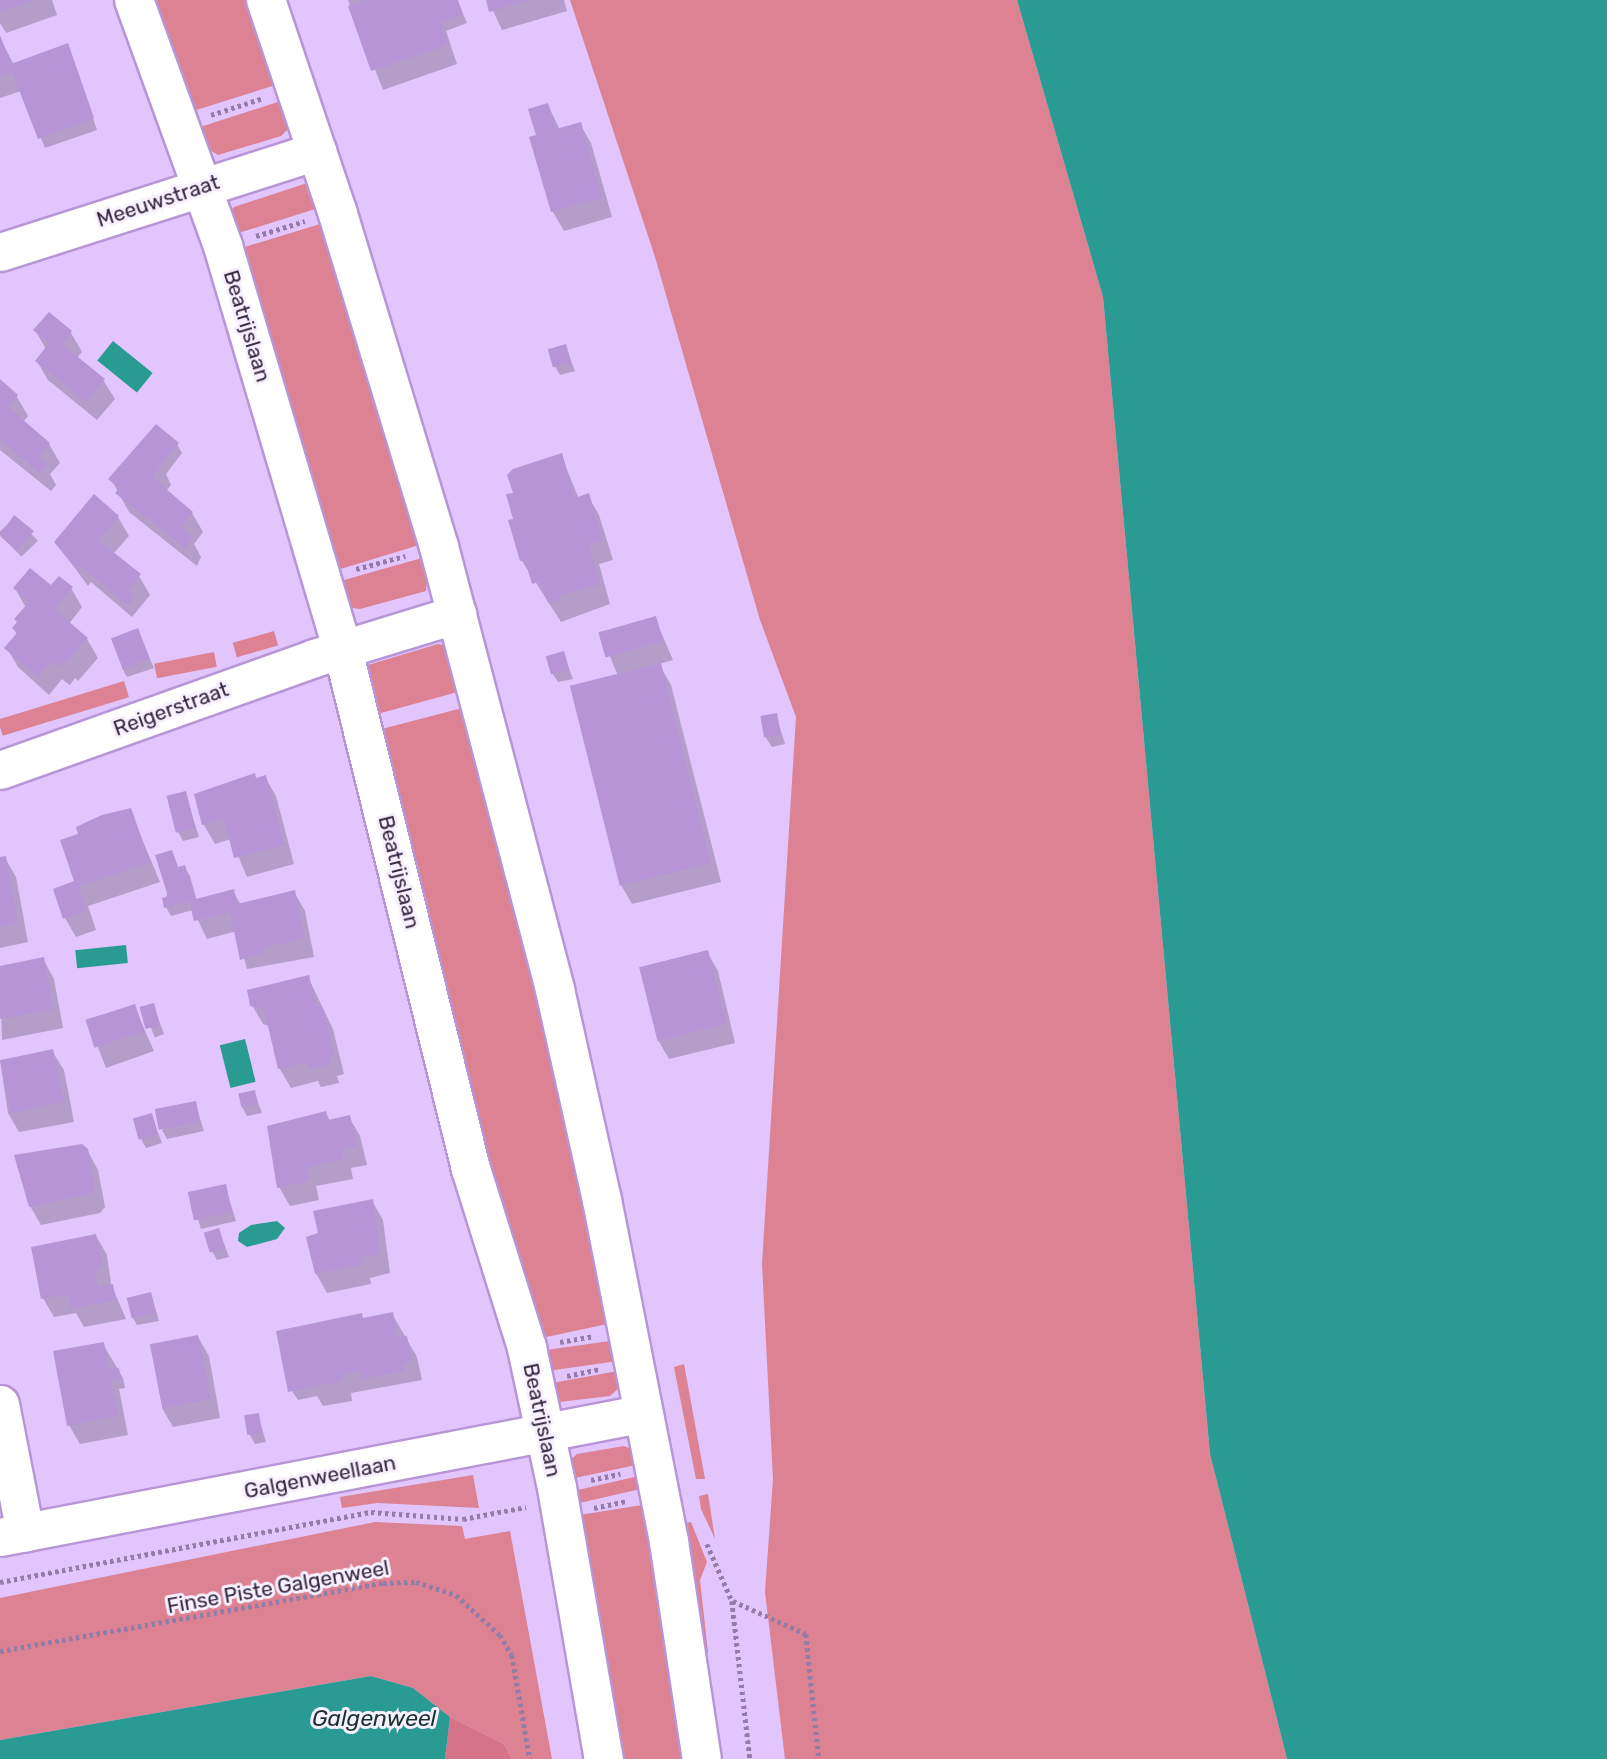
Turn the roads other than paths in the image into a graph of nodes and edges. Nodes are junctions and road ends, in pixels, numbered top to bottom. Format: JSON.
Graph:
{"nodes":[{"id":1,"x":134,"y":0,"type":"edge"},
{"id":2,"x":266,"y":0,"type":"edge"},
{"id":3,"x":317,"y":151,"type":"junction"},
{"id":4,"x":203,"y":186,"type":"junction"},
{"id":5,"x":0,"y":252,"type":"edge"},
{"id":6,"x":457,"y":614,"type":"junction"},
{"id":7,"x":343,"y":650,"type":"junction"},
{"id":8,"x":0,"y":770,"type":"edge"},
{"id":9,"x":0,"y":1404,"type":"edge"},
{"id":10,"x":640,"y":1414,"type":"junction"},
{"id":11,"x":543,"y":1434,"type":"junction"},
{"id":12,"x":12,"y":1535,"type":"edge"},
{"id":13,"x":604,"y":1759,"type":"edge"},
{"id":14,"x":702,"y":1759,"type":"edge"}],
"edges":[{"from":1,"to":4,"type":"street","name":"Beatrijslaan"},
{"from":2,"to":3,"type":"street"},
{"from":3,"to":4,"type":"street","name":"Meeuwstraat"},
{"from":3,"to":6,"type":"street"},
{"from":4,"to":5,"type":"street","name":"Meeuwstraat"},
{"from":4,"to":7,"type":"street","name":"Beatrijslaan"},
{"from":6,"to":7,"type":"street","name":"Reigerstraat"},
{"from":6,"to":10,"type":"street"},
{"from":7,"to":8,"type":"street","name":"Reigerstraat"},
{"from":7,"to":11,"type":"street","name":"Beatrijslaan"},
{"from":9,"to":12,"type":"street"},
{"from":10,"to":11,"type":"street","name":"Galgenweellaan"},
{"from":10,"to":14,"type":"street"},
{"from":11,"to":12,"type":"street","name":"Galgenweellaan"},
{"from":11,"to":13,"type":"street","name":"Beatrijslaan"}]}
